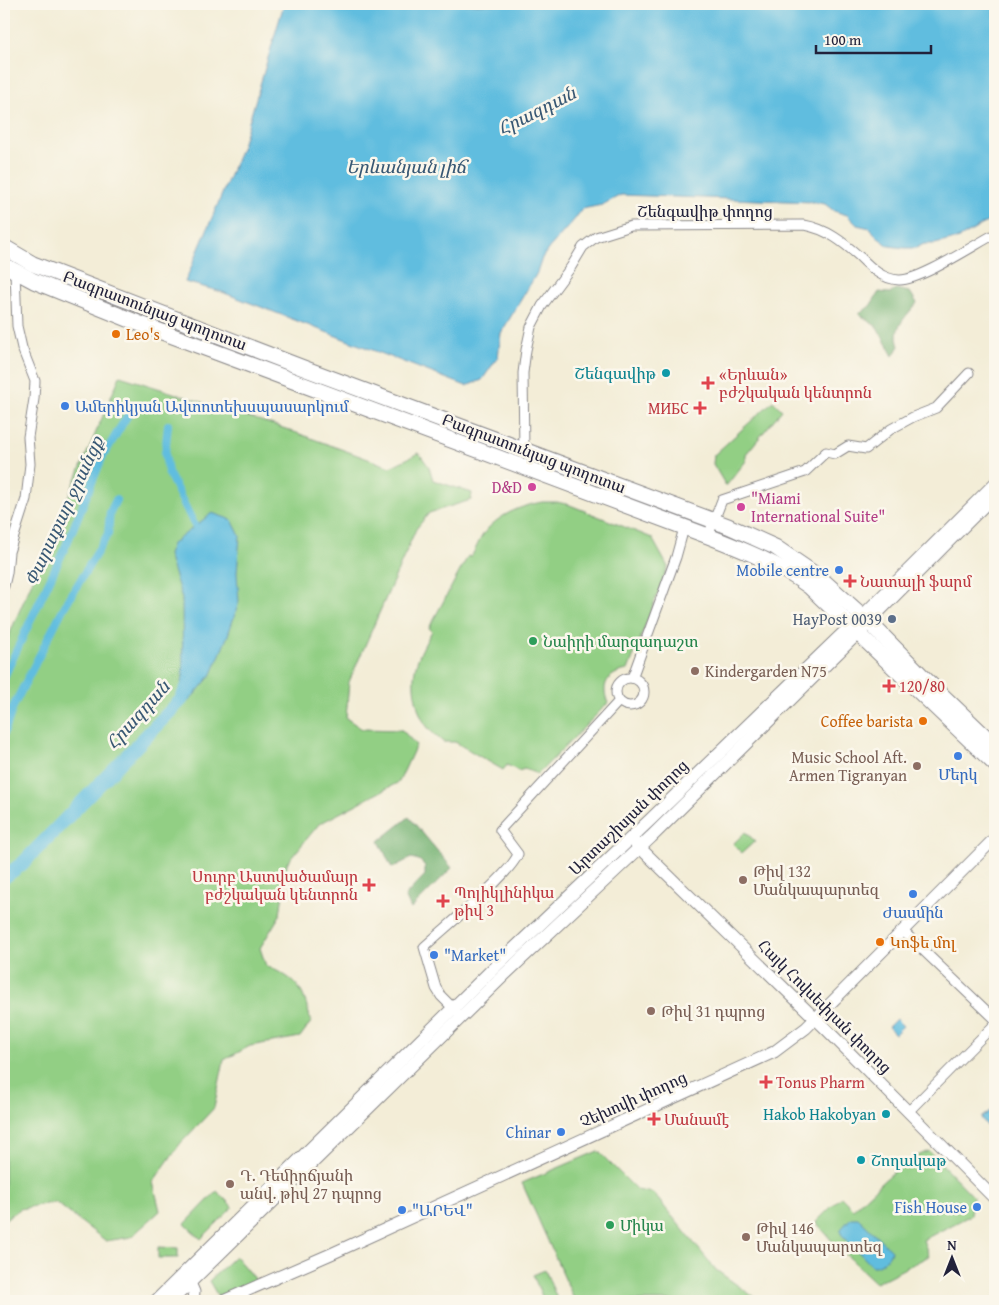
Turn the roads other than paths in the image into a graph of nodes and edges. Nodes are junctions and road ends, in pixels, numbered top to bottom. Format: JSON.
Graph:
{"nodes":[{"id":1,"x":995,"y":234,"type":"edge"},
{"id":2,"x":4,"y":248,"type":"edge"},
{"id":3,"x":9,"y":268,"type":"edge"},
{"id":4,"x":187,"y":324,"type":"junction"},
{"id":5,"x":181,"y":339,"type":"junction"},
{"id":6,"x":969,"y":372,"type":"dead end"},
{"id":7,"x":486,"y":437,"type":"junction"},
{"id":8,"x":480,"y":451,"type":"junction"},
{"id":9,"x":524,"y":451,"type":"junction"},
{"id":10,"x":995,"y":483,"type":"edge"},
{"id":11,"x":995,"y":495,"type":"edge"},
{"id":12,"x":984,"y":501,"type":"junction"},
{"id":13,"x":714,"y":521,"type":"junction"},
{"id":14,"x":684,"y":528,"type":"junction"},
{"id":15,"x":708,"y":536,"type":"junction"},
{"id":16,"x":4,"y":586,"type":"edge"},
{"id":17,"x":860,"y":624,"type":"junction"},
{"id":18,"x":632,"y":678,"type":"junction"},
{"id":19,"x":619,"y":701,"type":"junction"},
{"id":20,"x":995,"y":746,"type":"edge"},
{"id":21,"x":995,"y":764,"type":"edge"},
{"id":22,"x":995,"y":838,"type":"edge"},
{"id":23,"x":995,"y":842,"type":"edge"},
{"id":24,"x":635,"y":843,"type":"junction"},
{"id":25,"x":904,"y":932,"type":"junction"},
{"id":26,"x":457,"y":1013,"type":"junction"},
{"id":27,"x":995,"y":1019,"type":"edge"},
{"id":28,"x":816,"y":1021,"type":"junction"},
{"id":29,"x":995,"y":1024,"type":"edge"},
{"id":30,"x":908,"y":1112,"type":"junction"},
{"id":31,"x":995,"y":1199,"type":"edge"},
{"id":32,"x":190,"y":1283,"type":"junction"},
{"id":33,"x":156,"y":1301,"type":"edge"},
{"id":34,"x":171,"y":1301,"type":"edge"},
{"id":35,"x":193,"y":1301,"type":"edge"},
{"id":36,"x":223,"y":1301,"type":"edge"},
{"id":37,"x":230,"y":1301,"type":"edge"}],
"edges":[{"from":1,"to":9,"type":"street","name":"Շենգավիթ փողոց"},
{"from":2,"to":4,"type":"main road","name":"Բագրատունյաց պողոտա"},
{"from":3,"to":5,"type":"main road","name":"Բագրատունյաց պողոտա"},
{"from":3,"to":16,"type":"street"},
{"from":4,"to":5,"type":"main road"},
{"from":4,"to":7,"type":"main road","name":"Բագրատունյաց պողոտա"},
{"from":5,"to":8,"type":"main road","name":"Բագրատունյաց պողոտա"},
{"from":6,"to":13,"type":"street"},
{"from":7,"to":8,"type":"main road"},
{"from":7,"to":9,"type":"main road","name":"Բագրատունյաց պողոտա"},
{"from":8,"to":14,"type":"main road","name":"Բագրատունյաց պողոտա"},
{"from":9,"to":13,"type":"main road","name":"Բագրատունյաց պողոտա"},
{"from":10,"to":12,"type":"street","name":"Արտաշիսյան փողոց"},
{"from":11,"to":12,"type":"street","name":"Արտաշիսյան փողոց"},
{"from":12,"to":17,"type":"street","name":"Արտաշիսյան փողոց"},
{"from":13,"to":15,"type":"street"},
{"from":13,"to":17,"type":"main road","name":"Բագրատունյաց պողոտա"},
{"from":14,"to":15,"type":"main road","name":"Բագրատունյաց պողոտա"},
{"from":14,"to":18,"type":"street"},
{"from":15,"to":17,"type":"main road","name":"Բագրատունյաց պողոտա"},
{"from":17,"to":20,"type":"main road","name":"Բագրատունյաց պողոտա"},
{"from":17,"to":21,"type":"main road","name":"Բագրատունյաց պողոտա"},
{"from":17,"to":24,"type":"main road","name":"Արտաշիսյան փողոց"},
{"from":18,"to":19,"type":"street"},
{"from":18,"to":19,"type":"street"},
{"from":19,"to":26,"type":"street"},
{"from":22,"to":25,"type":"street","name":"Չեխովի փողոց"},
{"from":23,"to":25,"type":"street","name":"Չեխովի փողոց"},
{"from":24,"to":26,"type":"main road","name":"Արտաշիսյան փողոց"},
{"from":24,"to":28,"type":"street","name":"Հայկ Հովսեփյան փողոց"},
{"from":25,"to":27,"type":"street"},
{"from":25,"to":28,"type":"street","name":"Չեխովի փողոց"},
{"from":26,"to":32,"type":"main road","name":"Արտաշիսյան փողոց"},
{"from":26,"to":33,"type":"main road","name":"Արտաշիսյան փողոց"},
{"from":28,"to":30,"type":"street","name":"Հայկ Հովսեփյան փողոց"},
{"from":28,"to":36,"type":"street","name":"Չեխովի փողոց"},
{"from":28,"to":37,"type":"street","name":"Չեխովի փողոց"},
{"from":29,"to":30,"type":"street"},
{"from":30,"to":31,"type":"street","name":"Հայկ Հովսեփյան փողոց"},
{"from":32,"to":34,"type":"main road","name":"Արտաշիսյան փողոց"},
{"from":32,"to":35,"type":"street"}]}
